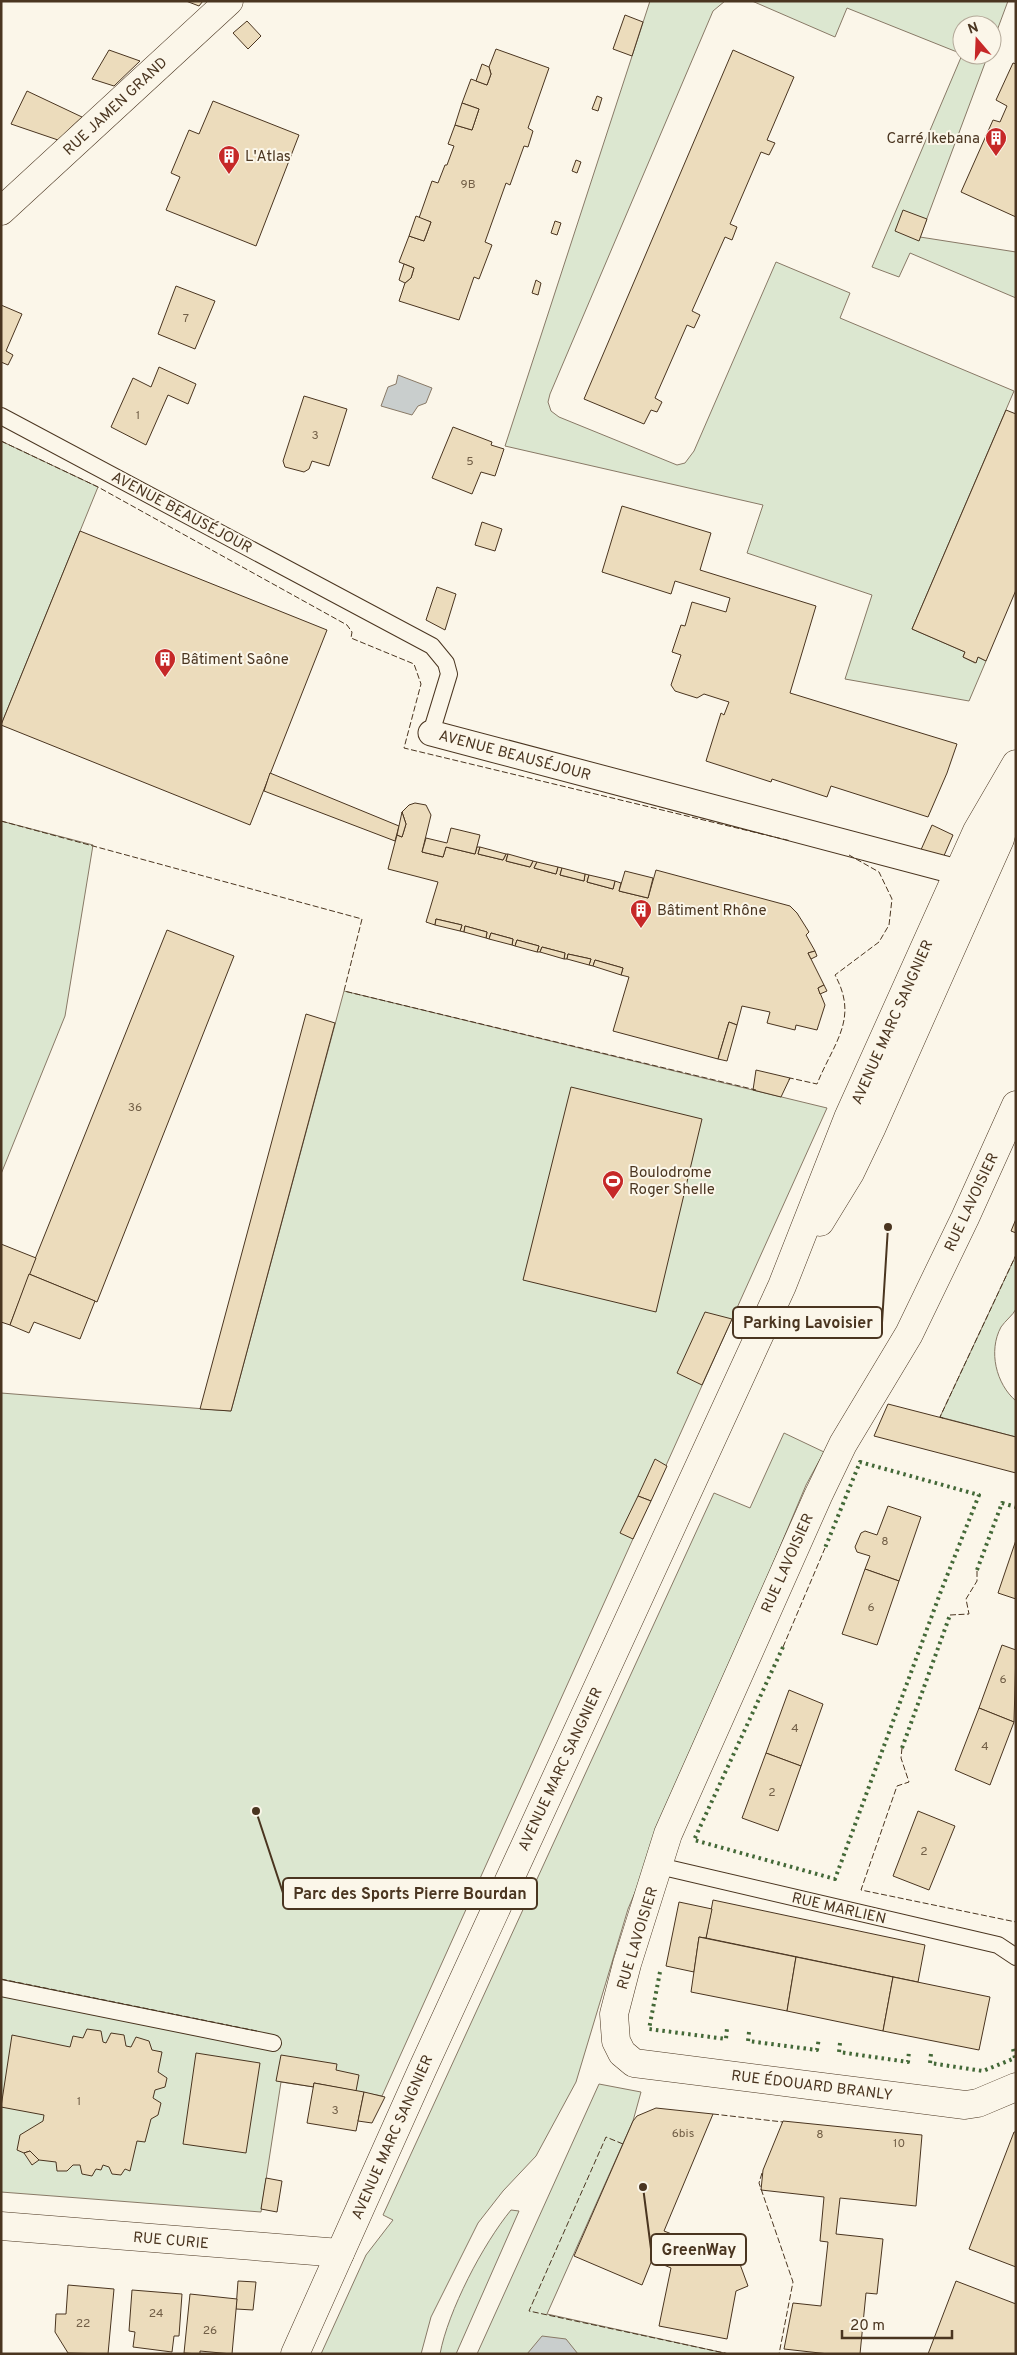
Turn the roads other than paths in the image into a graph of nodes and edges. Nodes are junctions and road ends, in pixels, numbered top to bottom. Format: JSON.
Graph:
{"nodes":[{"id":1,"x":229,"y":1,"type":"edge"},
{"id":2,"x":1,"y":212,"type":"edge"},
{"id":3,"x":1,"y":416,"type":"edge"},
{"id":4,"x":432,"y":733,"type":"joint"},
{"id":5,"x":1016,"y":764,"type":"edge"},
{"id":6,"x":1016,"y":780,"type":"edge"},
{"id":7,"x":958,"y":875,"type":"junction"},
{"id":8,"x":1016,"y":1105,"type":"edge"},
{"id":9,"x":782,"y":1286,"type":"junction"},
{"id":10,"x":659,"y":1866,"type":"junction"},
{"id":11,"x":1016,"y":1957,"type":"edge"},
{"id":12,"x":1,"y":1988,"type":"edge"},
{"id":13,"x":616,"y":2041,"type":"joint"},
{"id":14,"x":273,"y":2043,"type":"dead end"},
{"id":15,"x":1016,"y":2088,"type":"edge"},
{"id":16,"x":1,"y":2226,"type":"edge"},
{"id":17,"x":340,"y":2253,"type":"junction"},
{"id":18,"x":296,"y":2354,"type":"edge"}],
"edges":[{"from":1,"to":2,"type":"street","name":"RUE JAMEN GRAND"},
{"from":3,"to":4,"type":"lane","name":"AVENUE BEAUSÉJOUR"},
{"from":4,"to":7,"type":"street","name":"AVENUE BEAUSÉJOUR"},
{"from":5,"to":7,"type":"street","name":"AVENUE MARC SANGNIER"},
{"from":6,"to":9,"type":"street","name":"AVENUE MARC SANGNIER"},
{"from":7,"to":9,"type":"street","name":"AVENUE MARC SANGNIER"},
{"from":8,"to":10,"type":"street","name":"RUE LAVOISIER"},
{"from":9,"to":17,"type":"street","name":"AVENUE MARC SANGNIER"},
{"from":10,"to":11,"type":"lane","name":"RUE MARLIEN"},
{"from":10,"to":13,"type":"street","name":"RUE LAVOISIER"},
{"from":12,"to":14,"type":"lane"},
{"from":13,"to":15,"type":"street","name":"RUE ÉDOUARD BRANLY"},
{"from":16,"to":17,"type":"street","name":"RUE CURIE"},
{"from":17,"to":18,"type":"street","name":"AVENUE MARC SANGNIER"}]}
